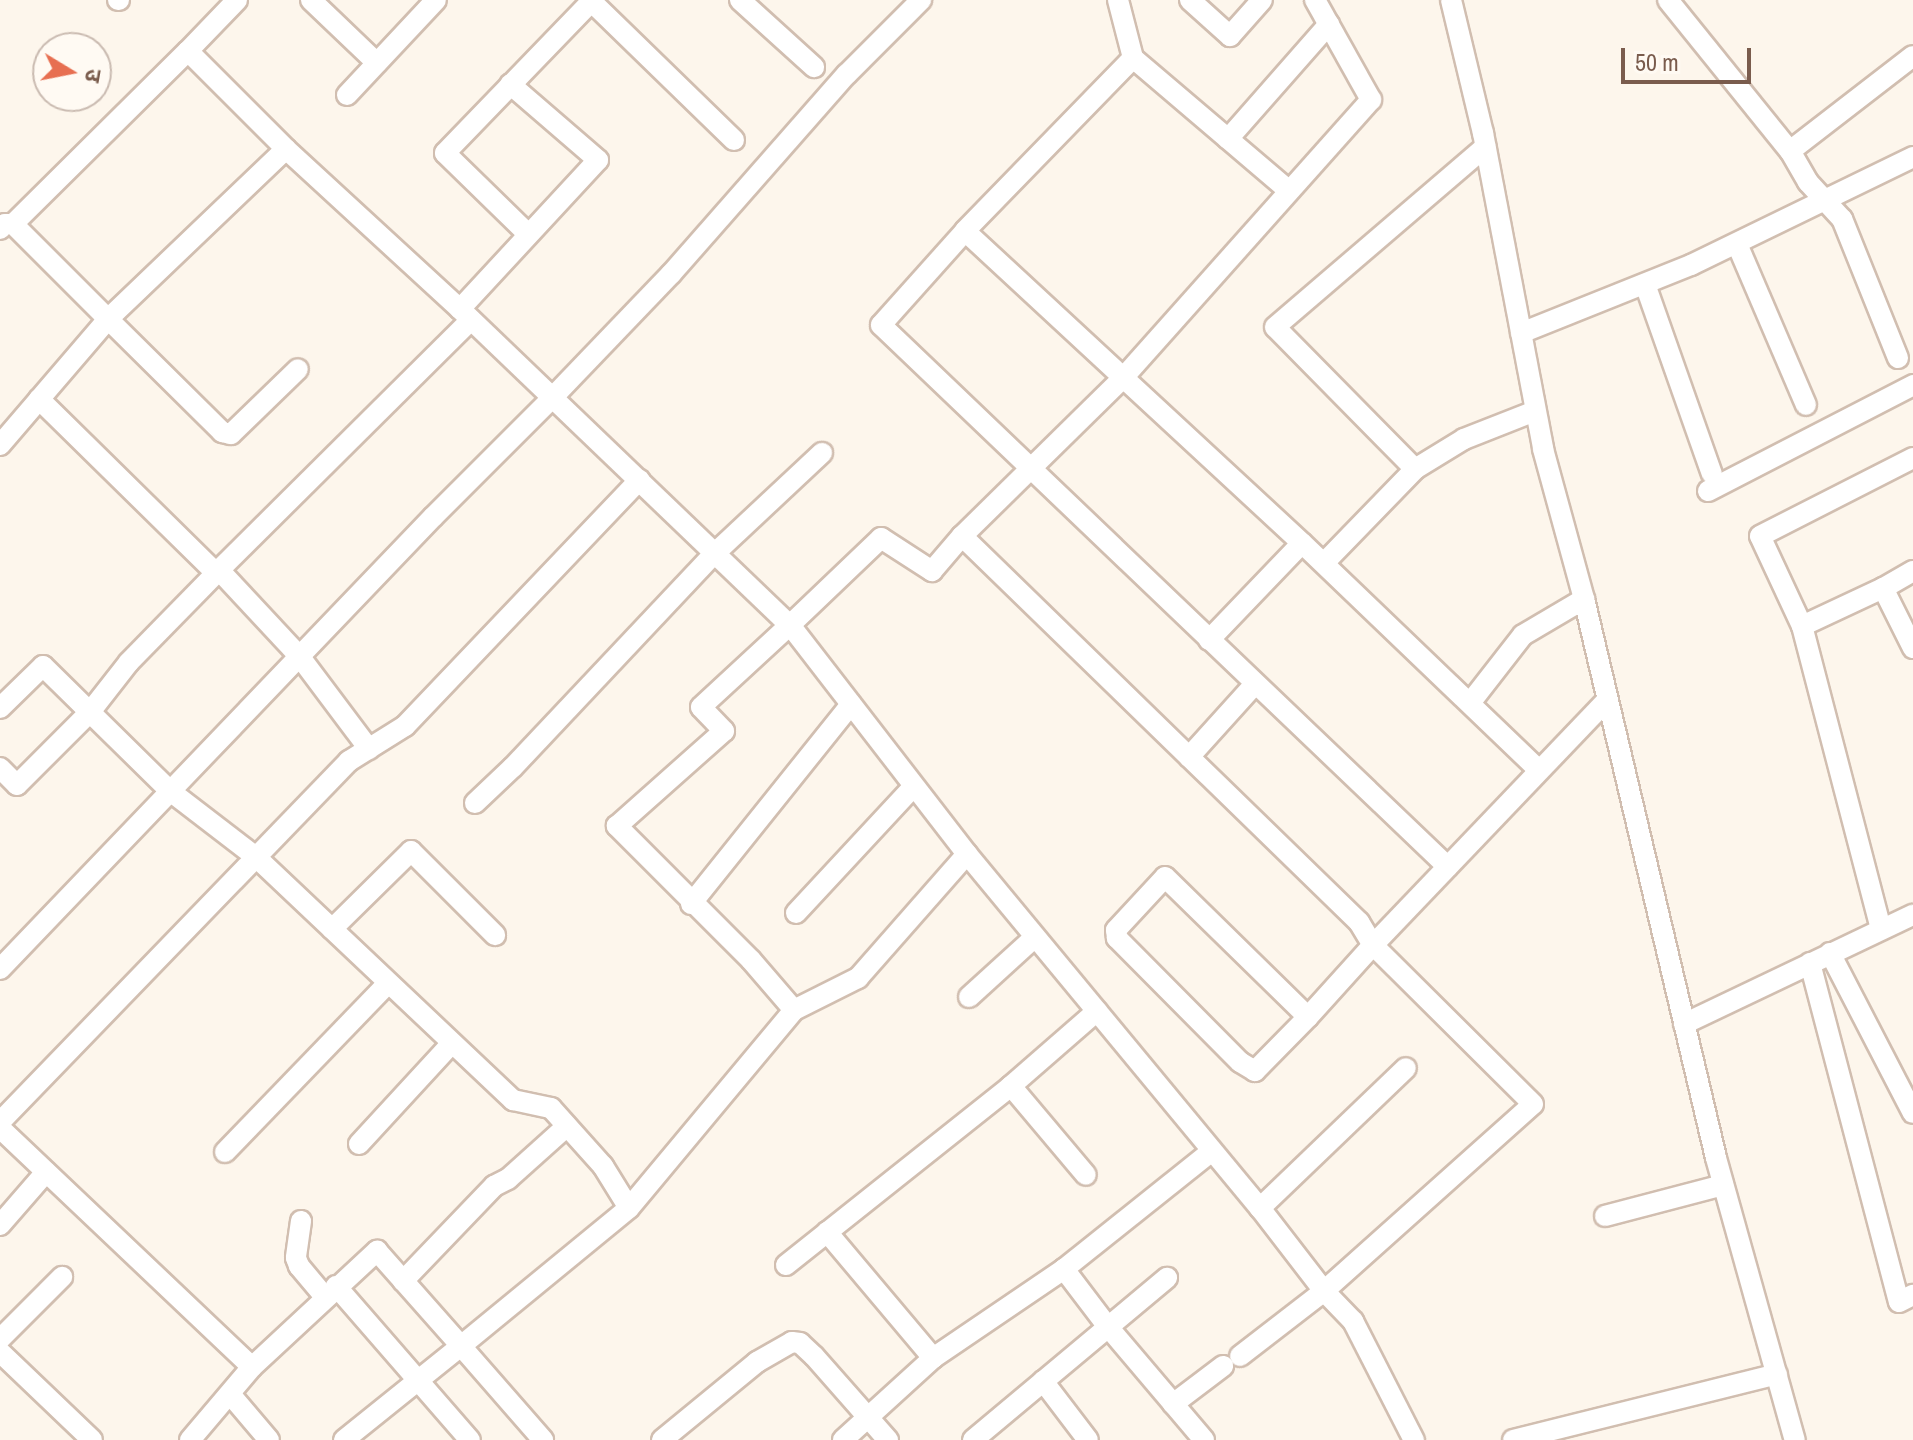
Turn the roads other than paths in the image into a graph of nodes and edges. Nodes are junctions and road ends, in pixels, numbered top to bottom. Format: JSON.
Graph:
{"nodes":[{"id":1,"x":237,"y":0,"type":"edge"},
{"id":2,"x":311,"y":0,"type":"edge"},
{"id":3,"x":436,"y":0,"type":"edge"},
{"id":4,"x":740,"y":0,"type":"edge"},
{"id":5,"x":921,"y":0,"type":"edge"},
{"id":6,"x":1118,"y":0,"type":"edge"},
{"id":7,"x":1190,"y":0,"type":"edge"},
{"id":8,"x":1262,"y":0,"type":"edge"},
{"id":9,"x":1315,"y":0,"type":"edge"},
{"id":10,"x":1451,"y":0,"type":"edge"},
{"id":11,"x":1668,"y":0,"type":"edge"},
{"id":12,"x":592,"y":1,"type":"edge"},
{"id":13,"x":1329,"y":24,"type":"junction"},
{"id":14,"x":188,"y":51,"type":"junction"},
{"id":15,"x":1913,"y":56,"type":"edge"},
{"id":16,"x":1133,"y":58,"type":"junction"},
{"id":17,"x":377,"y":63,"type":"junction"},
{"id":18,"x":814,"y":67,"type":"dead end"},
{"id":19,"x":1897,"y":70,"type":"junction"},
{"id":20,"x":510,"y":84,"type":"junction"},
{"id":21,"x":1913,"y":85,"type":"edge"},
{"id":22,"x":347,"y":95,"type":"dead end"},
{"id":23,"x":1228,"y":139,"type":"junction"},
{"id":24,"x":734,"y":140,"type":"dead end"},
{"id":25,"x":1485,"y":147,"type":"junction"},
{"id":26,"x":286,"y":149,"type":"junction"},
{"id":27,"x":1790,"y":151,"type":"junction"},
{"id":28,"x":1913,"y":157,"type":"edge"},
{"id":29,"x":1289,"y":191,"type":"junction"},
{"id":30,"x":1826,"y":199,"type":"junction"},
{"id":31,"x":6,"y":226,"type":"edge"},
{"id":32,"x":965,"y":231,"type":"junction"},
{"id":33,"x":528,"y":234,"type":"junction"},
{"id":34,"x":1737,"y":244,"type":"junction"},
{"id":35,"x":1645,"y":284,"type":"junction"},
{"id":36,"x":466,"y":315,"type":"junction"},
{"id":37,"x":108,"y":319,"type":"junction"},
{"id":38,"x":1521,"y":333,"type":"junction"},
{"id":39,"x":1898,"y":358,"type":"dead end"},
{"id":40,"x":298,"y":369,"type":"dead end"},
{"id":41,"x":1123,"y":378,"type":"junction"},
{"id":42,"x":1913,"y":385,"type":"edge"},
{"id":43,"x":552,"y":398,"type":"junction"},
{"id":44,"x":39,"y":399,"type":"junction"},
{"id":45,"x":1806,"y":405,"type":"dead end"},
{"id":46,"x":1535,"y":411,"type":"junction"},
{"id":47,"x":0,"y":445,"type":"edge"},
{"id":48,"x":822,"y":453,"type":"dead end"},
{"id":49,"x":1913,"y":458,"type":"edge"},
{"id":50,"x":1415,"y":469,"type":"junction"},
{"id":51,"x":1031,"y":472,"type":"junction"},
{"id":52,"x":639,"y":480,"type":"junction"},
{"id":53,"x":962,"y":536,"type":"junction"},
{"id":54,"x":1302,"y":543,"type":"junction"},
{"id":55,"x":715,"y":553,"type":"junction"},
{"id":56,"x":1324,"y":563,"type":"junction"},
{"id":57,"x":1913,"y":571,"type":"edge"},
{"id":58,"x":217,"y":572,"type":"junction"},
{"id":59,"x":1883,"y":588,"type":"junction"},
{"id":60,"x":1584,"y":599,"type":"junction"},
{"id":61,"x":790,"y":625,"type":"junction"},
{"id":62,"x":1802,"y":626,"type":"junction"},
{"id":63,"x":1209,"y":640,"type":"junction"},
{"id":64,"x":1913,"y":648,"type":"edge"},
{"id":65,"x":300,"y":657,"type":"junction"},
{"id":66,"x":1255,"y":684,"type":"junction"},
{"id":67,"x":1606,"y":701,"type":"junction"},
{"id":68,"x":1470,"y":703,"type":"junction"},
{"id":69,"x":851,"y":704,"type":"junction"},
{"id":70,"x":0,"y":708,"type":"edge"},
{"id":71,"x":90,"y":712,"type":"junction"},
{"id":72,"x":369,"y":749,"type":"junction"},
{"id":73,"x":1189,"y":757,"type":"junction"},
{"id":74,"x":0,"y":768,"type":"edge"},
{"id":75,"x":1538,"y":769,"type":"junction"},
{"id":76,"x":914,"y":786,"type":"junction"},
{"id":77,"x":170,"y":791,"type":"junction"},
{"id":78,"x":475,"y":803,"type":"dead end"},
{"id":79,"x":967,"y":854,"type":"junction"},
{"id":80,"x":256,"y":857,"type":"junction"},
{"id":81,"x":1448,"y":867,"type":"junction"},
{"id":82,"x":691,"y":904,"type":"junction"},
{"id":83,"x":796,"y":913,"type":"dead end"},
{"id":84,"x":1913,"y":915,"type":"edge"},
{"id":85,"x":332,"y":929,"type":"junction"},
{"id":86,"x":1881,"y":929,"type":"junction"},
{"id":87,"x":495,"y":935,"type":"dead end"},
{"id":88,"x":1035,"y":937,"type":"junction"},
{"id":89,"x":1373,"y":945,"type":"junction"},
{"id":90,"x":1830,"y":953,"type":"junction"},
{"id":91,"x":1810,"y":963,"type":"junction"},
{"id":92,"x":0,"y":969,"type":"edge"},
{"id":93,"x":388,"y":983,"type":"junction"},
{"id":94,"x":969,"y":997,"type":"dead end"},
{"id":95,"x":794,"y":1010,"type":"junction"},
{"id":96,"x":1097,"y":1011,"type":"junction"},
{"id":97,"x":1308,"y":1017,"type":"junction"},
{"id":98,"x":1684,"y":1024,"type":"junction"},
{"id":99,"x":452,"y":1043,"type":"junction"},
{"id":100,"x":1406,"y":1068,"type":"dead end"},
{"id":101,"x":1011,"y":1086,"type":"junction"},
{"id":102,"x":1913,"y":1113,"type":"edge"},
{"id":103,"x":0,"y":1122,"type":"edge"},
{"id":104,"x":567,"y":1126,"type":"junction"},
{"id":105,"x":0,"y":1128,"type":"edge"},
{"id":106,"x":359,"y":1144,"type":"dead end"},
{"id":107,"x":1212,"y":1151,"type":"junction"},
{"id":108,"x":225,"y":1152,"type":"dead end"},
{"id":109,"x":46,"y":1172,"type":"junction"},
{"id":110,"x":1086,"y":1175,"type":"dead end"},
{"id":111,"x":1723,"y":1185,"type":"junction"},
{"id":112,"x":629,"y":1208,"type":"junction"},
{"id":113,"x":1260,"y":1208,"type":"junction"},
{"id":114,"x":1605,"y":1216,"type":"dead end"},
{"id":115,"x":301,"y":1221,"type":"dead end"},
{"id":116,"x":0,"y":1225,"type":"edge"},
{"id":117,"x":827,"y":1232,"type":"junction"},
{"id":118,"x":786,"y":1265,"type":"dead end"},
{"id":119,"x":1064,"y":1269,"type":"junction"},
{"id":120,"x":62,"y":1277,"type":"dead end"},
{"id":121,"x":1167,"y":1278,"type":"dead end"},
{"id":122,"x":403,"y":1281,"type":"junction"},
{"id":123,"x":1324,"y":1291,"type":"junction"},
{"id":124,"x":330,"y":1292,"type":"junction"},
{"id":125,"x":1913,"y":1295,"type":"edge"},
{"id":126,"x":1108,"y":1327,"type":"junction"},
{"id":127,"x":0,"y":1339,"type":"edge"},
{"id":128,"x":461,"y":1346,"type":"junction"},
{"id":129,"x":0,"y":1352,"type":"edge"},
{"id":130,"x":933,"y":1358,"type":"junction"},
{"id":131,"x":252,"y":1367,"type":"junction"},
{"id":132,"x":1777,"y":1374,"type":"junction"},
{"id":133,"x":418,"y":1379,"type":"junction"},
{"id":134,"x":1043,"y":1381,"type":"junction"},
{"id":135,"x":230,"y":1394,"type":"junction"},
{"id":136,"x":1173,"y":1404,"type":"junction"},
{"id":137,"x":869,"y":1417,"type":"junction"},
{"id":138,"x":200,"y":1436,"type":"edge"},
{"id":139,"x":534,"y":1437,"type":"edge"},
{"id":140,"x":92,"y":1440,"type":"edge"},
{"id":141,"x":269,"y":1440,"type":"edge"},
{"id":142,"x":344,"y":1440,"type":"edge"},
{"id":143,"x":470,"y":1440,"type":"edge"},
{"id":144,"x":662,"y":1440,"type":"edge"},
{"id":145,"x":843,"y":1440,"type":"edge"},
{"id":146,"x":888,"y":1440,"type":"edge"},
{"id":147,"x":973,"y":1440,"type":"edge"},
{"id":148,"x":1088,"y":1440,"type":"edge"},
{"id":149,"x":1204,"y":1440,"type":"edge"},
{"id":150,"x":1414,"y":1440,"type":"edge"},
{"id":151,"x":1513,"y":1440,"type":"edge"},
{"id":152,"x":1795,"y":1440,"type":"edge"}],
"edges":[{"from":1,"to":14,"type":"street"},
{"from":2,"to":17,"type":"street"},
{"from":3,"to":17,"type":"street"},
{"from":4,"to":18,"type":"street"},
{"from":5,"to":43,"type":"street"},
{"from":6,"to":16,"type":"street"},
{"from":7,"to":8,"type":"street"},
{"from":9,"to":13,"type":"street"},
{"from":10,"to":25,"type":"street"},
{"from":11,"to":27,"type":"street"},
{"from":12,"to":20,"type":"street"},
{"from":12,"to":24,"type":"street"},
{"from":13,"to":23,"type":"street"},
{"from":13,"to":29,"type":"street"},
{"from":14,"to":26,"type":"street"},
{"from":14,"to":31,"type":"street"},
{"from":15,"to":19,"type":"street"},
{"from":16,"to":23,"type":"street"},
{"from":16,"to":32,"type":"street"},
{"from":17,"to":22,"type":"street"},
{"from":19,"to":21,"type":"street"},
{"from":19,"to":27,"type":"street"},
{"from":20,"to":33,"type":"street"},
{"from":20,"to":33,"type":"street"},
{"from":23,"to":29,"type":"street"},
{"from":25,"to":38,"type":"street"},
{"from":25,"to":50,"type":"street"},
{"from":26,"to":36,"type":"street"},
{"from":26,"to":37,"type":"street"},
{"from":27,"to":30,"type":"street"},
{"from":28,"to":30,"type":"street"},
{"from":29,"to":41,"type":"street"},
{"from":30,"to":34,"type":"street"},
{"from":30,"to":39,"type":"street"},
{"from":31,"to":37,"type":"street"},
{"from":32,"to":41,"type":"street"},
{"from":32,"to":51,"type":"street"},
{"from":33,"to":36,"type":"street"},
{"from":34,"to":35,"type":"street"},
{"from":34,"to":45,"type":"street"},
{"from":35,"to":38,"type":"street"},
{"from":35,"to":42,"type":"street"},
{"from":36,"to":43,"type":"street"},
{"from":36,"to":58,"type":"street"},
{"from":37,"to":40,"type":"street"},
{"from":37,"to":44,"type":"street"},
{"from":38,"to":46,"type":"street"},
{"from":41,"to":51,"type":"street"},
{"from":41,"to":54,"type":"street"},
{"from":43,"to":52,"type":"street"},
{"from":43,"to":65,"type":"street"},
{"from":44,"to":47,"type":"street"},
{"from":44,"to":58,"type":"street"},
{"from":46,"to":50,"type":"street"},
{"from":46,"to":60,"type":"street"},
{"from":48,"to":55,"type":"street"},
{"from":49,"to":62,"type":"street"},
{"from":50,"to":56,"type":"street"},
{"from":51,"to":53,"type":"street"},
{"from":51,"to":63,"type":"street"},
{"from":52,"to":55,"type":"street"},
{"from":52,"to":72,"type":"street"},
{"from":53,"to":61,"type":"street"},
{"from":53,"to":73,"type":"street"},
{"from":54,"to":56,"type":"street"},
{"from":54,"to":63,"type":"street"},
{"from":55,"to":61,"type":"street"},
{"from":55,"to":78,"type":"street"},
{"from":56,"to":68,"type":"street"},
{"from":57,"to":59,"type":"street"},
{"from":58,"to":65,"type":"street"},
{"from":58,"to":71,"type":"street"},
{"from":59,"to":62,"type":"street"},
{"from":59,"to":64,"type":"street"},
{"from":60,"to":67,"type":"street"},
{"from":60,"to":68,"type":"street"},
{"from":61,"to":69,"type":"street"},
{"from":61,"to":82,"type":"street"},
{"from":62,"to":86,"type":"street"},
{"from":63,"to":66,"type":"street"},
{"from":65,"to":72,"type":"street"},
{"from":65,"to":77,"type":"street"},
{"from":66,"to":73,"type":"street"},
{"from":66,"to":81,"type":"street"},
{"from":67,"to":75,"type":"street"},
{"from":67,"to":98,"type":"street"},
{"from":68,"to":75,"type":"street"},
{"from":69,"to":76,"type":"street"},
{"from":69,"to":82,"type":"street"},
{"from":70,"to":71,"type":"street"},
{"from":71,"to":74,"type":"street"},
{"from":71,"to":77,"type":"street"},
{"from":72,"to":80,"type":"street"},
{"from":73,"to":89,"type":"street"},
{"from":75,"to":81,"type":"street"},
{"from":76,"to":79,"type":"street"},
{"from":76,"to":83,"type":"street"},
{"from":77,"to":80,"type":"street"},
{"from":77,"to":92,"type":"street"},
{"from":79,"to":88,"type":"street"},
{"from":79,"to":95,"type":"street"},
{"from":80,"to":85,"type":"street"},
{"from":80,"to":103,"type":"street"},
{"from":81,"to":89,"type":"street"},
{"from":82,"to":95,"type":"street"},
{"from":84,"to":86,"type":"street"},
{"from":85,"to":87,"type":"street"},
{"from":85,"to":93,"type":"street"},
{"from":86,"to":90,"type":"street"},
{"from":88,"to":94,"type":"street"},
{"from":88,"to":96,"type":"street"},
{"from":89,"to":97,"type":"street"},
{"from":89,"to":123,"type":"street"},
{"from":90,"to":91,"type":"street"},
{"from":90,"to":102,"type":"street"},
{"from":91,"to":98,"type":"street"},
{"from":91,"to":125,"type":"street"},
{"from":93,"to":99,"type":"street"},
{"from":93,"to":108,"type":"street"},
{"from":95,"to":112,"type":"street"},
{"from":96,"to":101,"type":"street"},
{"from":96,"to":107,"type":"street"},
{"from":97,"to":97,"type":"street"},
{"from":98,"to":111,"type":"street"},
{"from":99,"to":104,"type":"street"},
{"from":99,"to":106,"type":"street"},
{"from":100,"to":113,"type":"street"},
{"from":101,"to":110,"type":"street"},
{"from":101,"to":117,"type":"street"},
{"from":104,"to":112,"type":"street"},
{"from":104,"to":122,"type":"street"},
{"from":105,"to":109,"type":"street"},
{"from":107,"to":113,"type":"street"},
{"from":107,"to":119,"type":"street"},
{"from":109,"to":116,"type":"street"},
{"from":109,"to":131,"type":"street"},
{"from":111,"to":114,"type":"street"},
{"from":111,"to":132,"type":"street"},
{"from":112,"to":128,"type":"street"},
{"from":113,"to":123,"type":"street"},
{"from":115,"to":124,"type":"street"},
{"from":117,"to":118,"type":"street"},
{"from":117,"to":130,"type":"street"},
{"from":119,"to":126,"type":"street"},
{"from":119,"to":130,"type":"street"},
{"from":120,"to":127,"type":"street"},
{"from":121,"to":126,"type":"street"},
{"from":122,"to":124,"type":"street"},
{"from":122,"to":128,"type":"street"},
{"from":123,"to":136,"type":"street"},
{"from":123,"to":150,"type":"street"},
{"from":124,"to":131,"type":"street"},
{"from":124,"to":133,"type":"street"},
{"from":126,"to":134,"type":"street"},
{"from":126,"to":136,"type":"street"},
{"from":128,"to":133,"type":"street"},
{"from":128,"to":139,"type":"street"},
{"from":129,"to":140,"type":"street"},
{"from":130,"to":137,"type":"street"},
{"from":131,"to":135,"type":"street"},
{"from":132,"to":151,"type":"street"},
{"from":132,"to":152,"type":"street"},
{"from":133,"to":142,"type":"street"},
{"from":133,"to":143,"type":"street"},
{"from":134,"to":147,"type":"street"},
{"from":134,"to":148,"type":"street"},
{"from":135,"to":138,"type":"street"},
{"from":135,"to":141,"type":"street"},
{"from":136,"to":149,"type":"street"},
{"from":137,"to":144,"type":"street"},
{"from":137,"to":145,"type":"street"},
{"from":137,"to":146,"type":"street"}]}
